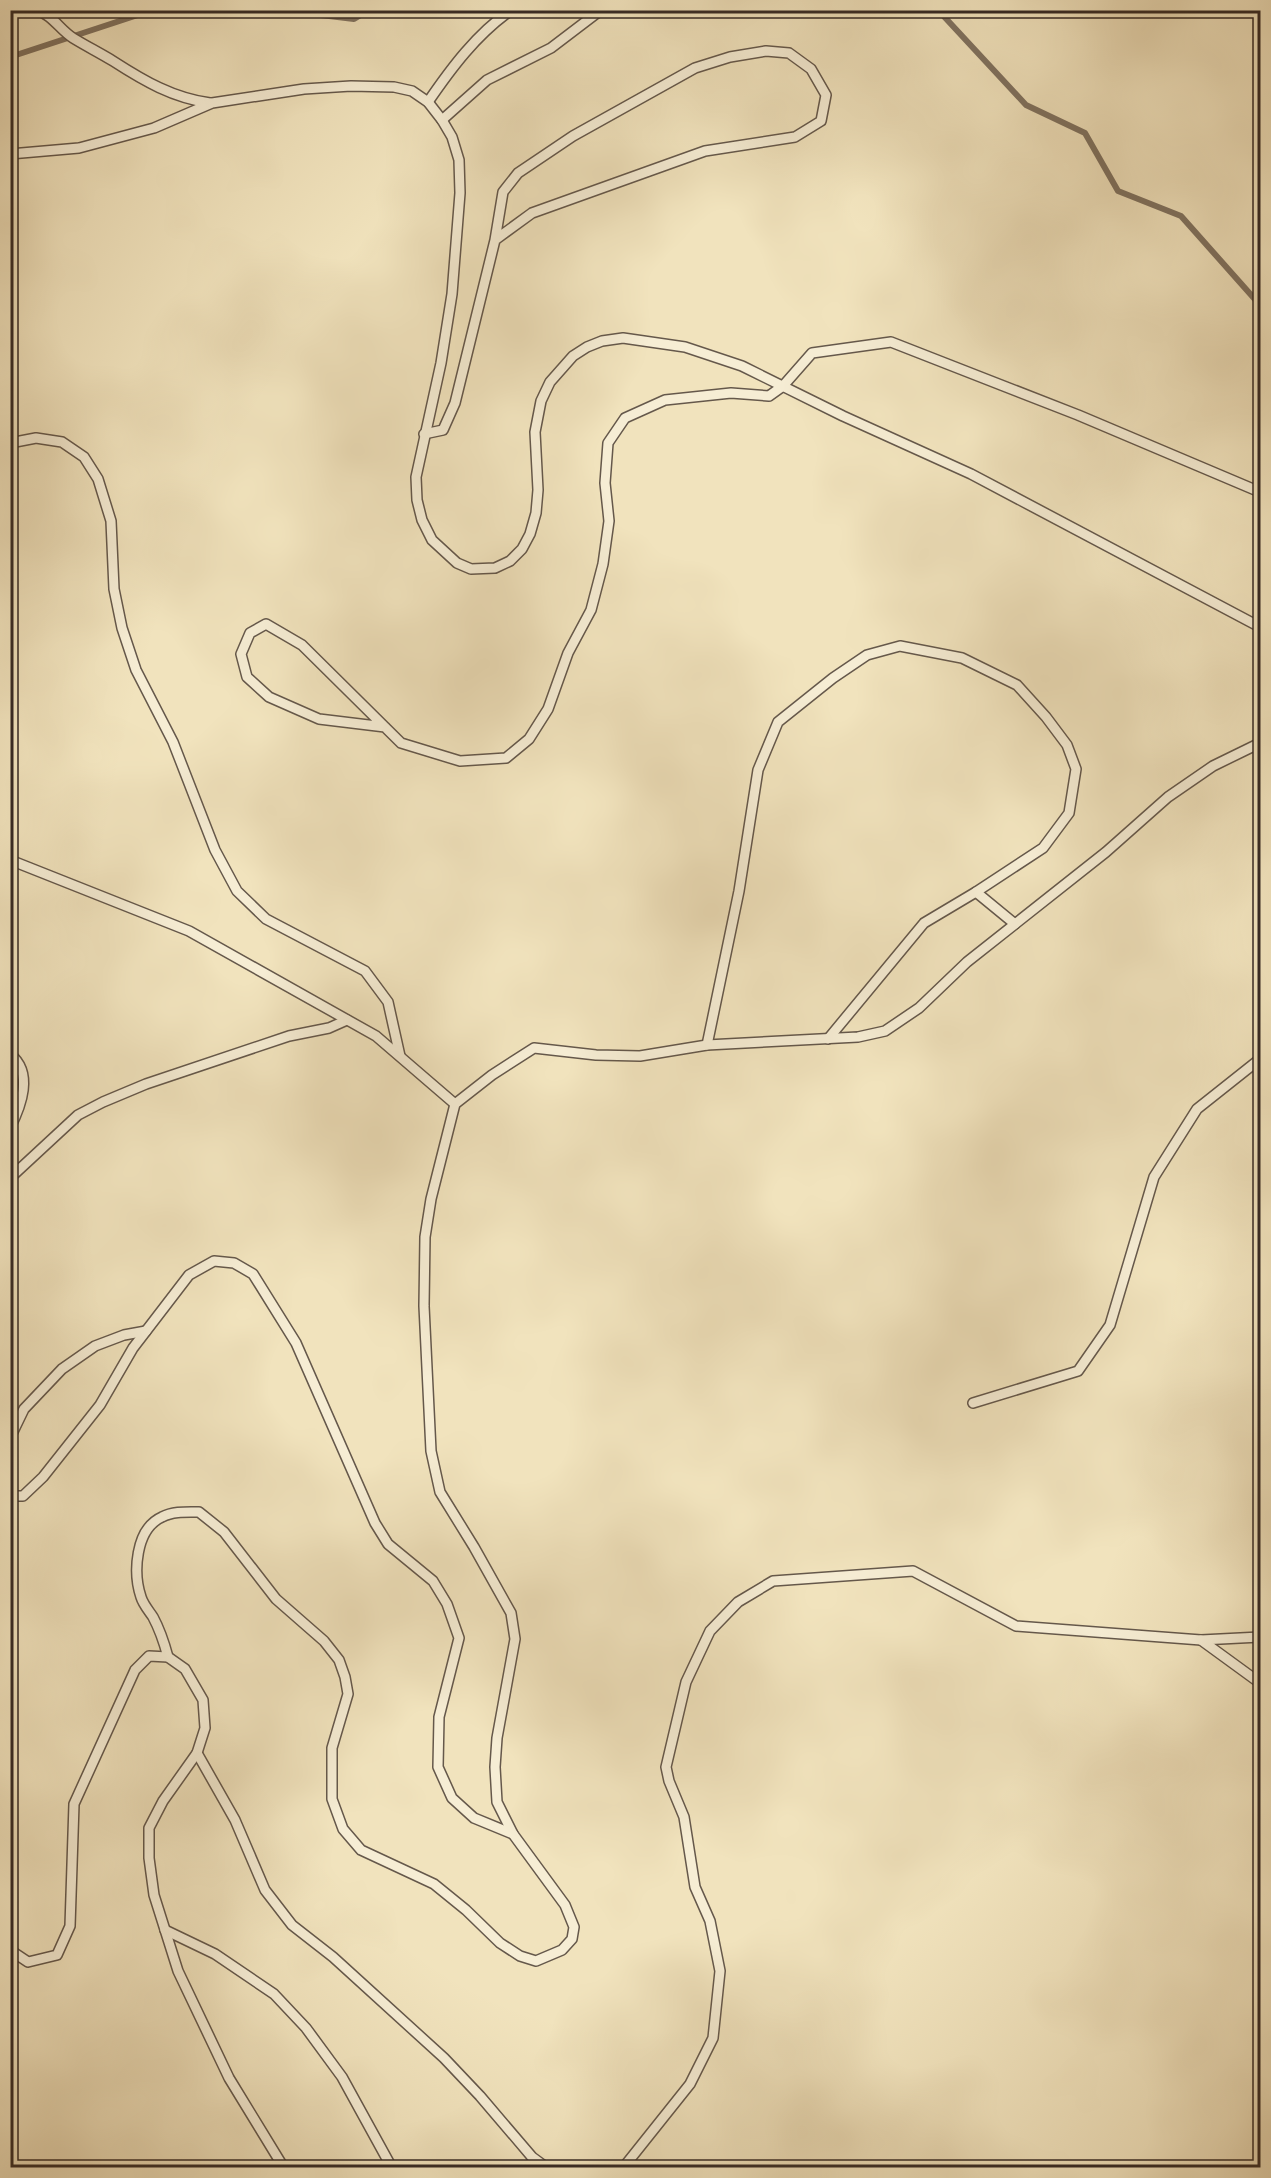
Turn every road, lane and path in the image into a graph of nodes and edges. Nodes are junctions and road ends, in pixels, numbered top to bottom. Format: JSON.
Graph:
{"nodes":[{"id":1,"x":36,"y":10,"type":"edge"},
{"id":2,"x":511,"y":10,"type":"edge"},
{"id":3,"x":596,"y":10,"type":"edge"},
{"id":4,"x":53,"y":14,"type":"edge"},
{"id":5,"x":428,"y":102,"type":"junction"},
{"id":6,"x":212,"y":103,"type":"junction"},
{"id":7,"x":442,"y":120,"type":"junction"},
{"id":8,"x":10,"y":154,"type":"edge"},
{"id":9,"x":495,"y":240,"type":"junction"},
{"id":10,"x":783,"y":386,"type":"junction"},
{"id":11,"x":424,"y":434,"type":"junction"},
{"id":12,"x":10,"y":443,"type":"edge"},
{"id":13,"x":1260,"y":492,"type":"edge"},
{"id":14,"x":1260,"y":627,"type":"edge"},
{"id":15,"x":385,"y":727,"type":"junction"},
{"id":16,"x":1260,"y":744,"type":"edge"},
{"id":17,"x":10,"y":860,"type":"edge"},
{"id":18,"x":976,"y":892,"type":"junction"},
{"id":19,"x":1015,"y":924,"type":"junction"},
{"id":20,"x":347,"y":1020,"type":"junction"},
{"id":21,"x":828,"y":1038,"type":"junction"},
{"id":22,"x":707,"y":1045,"type":"junction"},
{"id":23,"x":10,"y":1054,"type":"edge"},
{"id":24,"x":400,"y":1056,"type":"junction"},
{"id":25,"x":1260,"y":1059,"type":"edge"},
{"id":26,"x":455,"y":1104,"type":"junction"},
{"id":27,"x":10,"y":1128,"type":"edge"},
{"id":28,"x":10,"y":1178,"type":"edge"},
{"id":29,"x":146,"y":1330,"type":"junction"},
{"id":30,"x":973,"y":1403,"type":"dead end"},
{"id":31,"x":10,"y":1437,"type":"edge"},
{"id":32,"x":10,"y":1496,"type":"edge"},
{"id":33,"x":1260,"y":1637,"type":"edge"},
{"id":34,"x":1201,"y":1640,"type":"junction"},
{"id":35,"x":168,"y":1657,"type":"junction"},
{"id":36,"x":1260,"y":1683,"type":"edge"},
{"id":37,"x":196,"y":1753,"type":"junction"},
{"id":38,"x":513,"y":1834,"type":"junction"},
{"id":39,"x":165,"y":1930,"type":"junction"},
{"id":40,"x":10,"y":1950,"type":"edge"},
{"id":41,"x":284,"y":2168,"type":"edge"},
{"id":42,"x":392,"y":2168,"type":"edge"},
{"id":43,"x":547,"y":2168,"type":"edge"},
{"id":44,"x":622,"y":2168,"type":"edge"}],
"edges":[{"from":1,"to":4,"type":"lane"},
{"from":2,"to":5,"type":"lane"},
{"from":3,"to":7,"type":"lane"},
{"from":4,"to":6,"type":"lane"},
{"from":5,"to":6,"type":"lane"},
{"from":5,"to":7,"type":"lane"},
{"from":6,"to":8,"type":"lane"},
{"from":7,"to":11,"type":"lane"},
{"from":9,"to":9,"type":"lane"},
{"from":9,"to":11,"type":"lane"},
{"from":10,"to":11,"type":"lane"},
{"from":10,"to":13,"type":"lane"},
{"from":10,"to":14,"type":"lane"},
{"from":10,"to":15,"type":"lane"},
{"from":12,"to":24,"type":"lane"},
{"from":15,"to":15,"type":"lane"},
{"from":16,"to":19,"type":"lane"},
{"from":17,"to":20,"type":"lane"},
{"from":18,"to":19,"type":"lane"},
{"from":18,"to":21,"type":"lane"},
{"from":18,"to":22,"type":"lane"},
{"from":19,"to":21,"type":"lane"},
{"from":20,"to":24,"type":"lane"},
{"from":20,"to":28,"type":"lane"},
{"from":21,"to":22,"type":"lane"},
{"from":22,"to":26,"type":"lane"},
{"from":23,"to":27,"type":"lane"},
{"from":24,"to":26,"type":"lane"},
{"from":25,"to":30,"type":"lane"},
{"from":26,"to":38,"type":"lane"},
{"from":29,"to":31,"type":"lane"},
{"from":29,"to":32,"type":"lane"},
{"from":29,"to":38,"type":"lane"},
{"from":33,"to":34,"type":"lane"},
{"from":34,"to":36,"type":"lane"},
{"from":34,"to":44,"type":"lane"},
{"from":35,"to":37,"type":"lane"},
{"from":35,"to":38,"type":"lane"},
{"from":35,"to":40,"type":"lane"},
{"from":37,"to":39,"type":"lane"},
{"from":37,"to":43,"type":"lane"},
{"from":39,"to":41,"type":"lane"},
{"from":39,"to":42,"type":"lane"}]}
